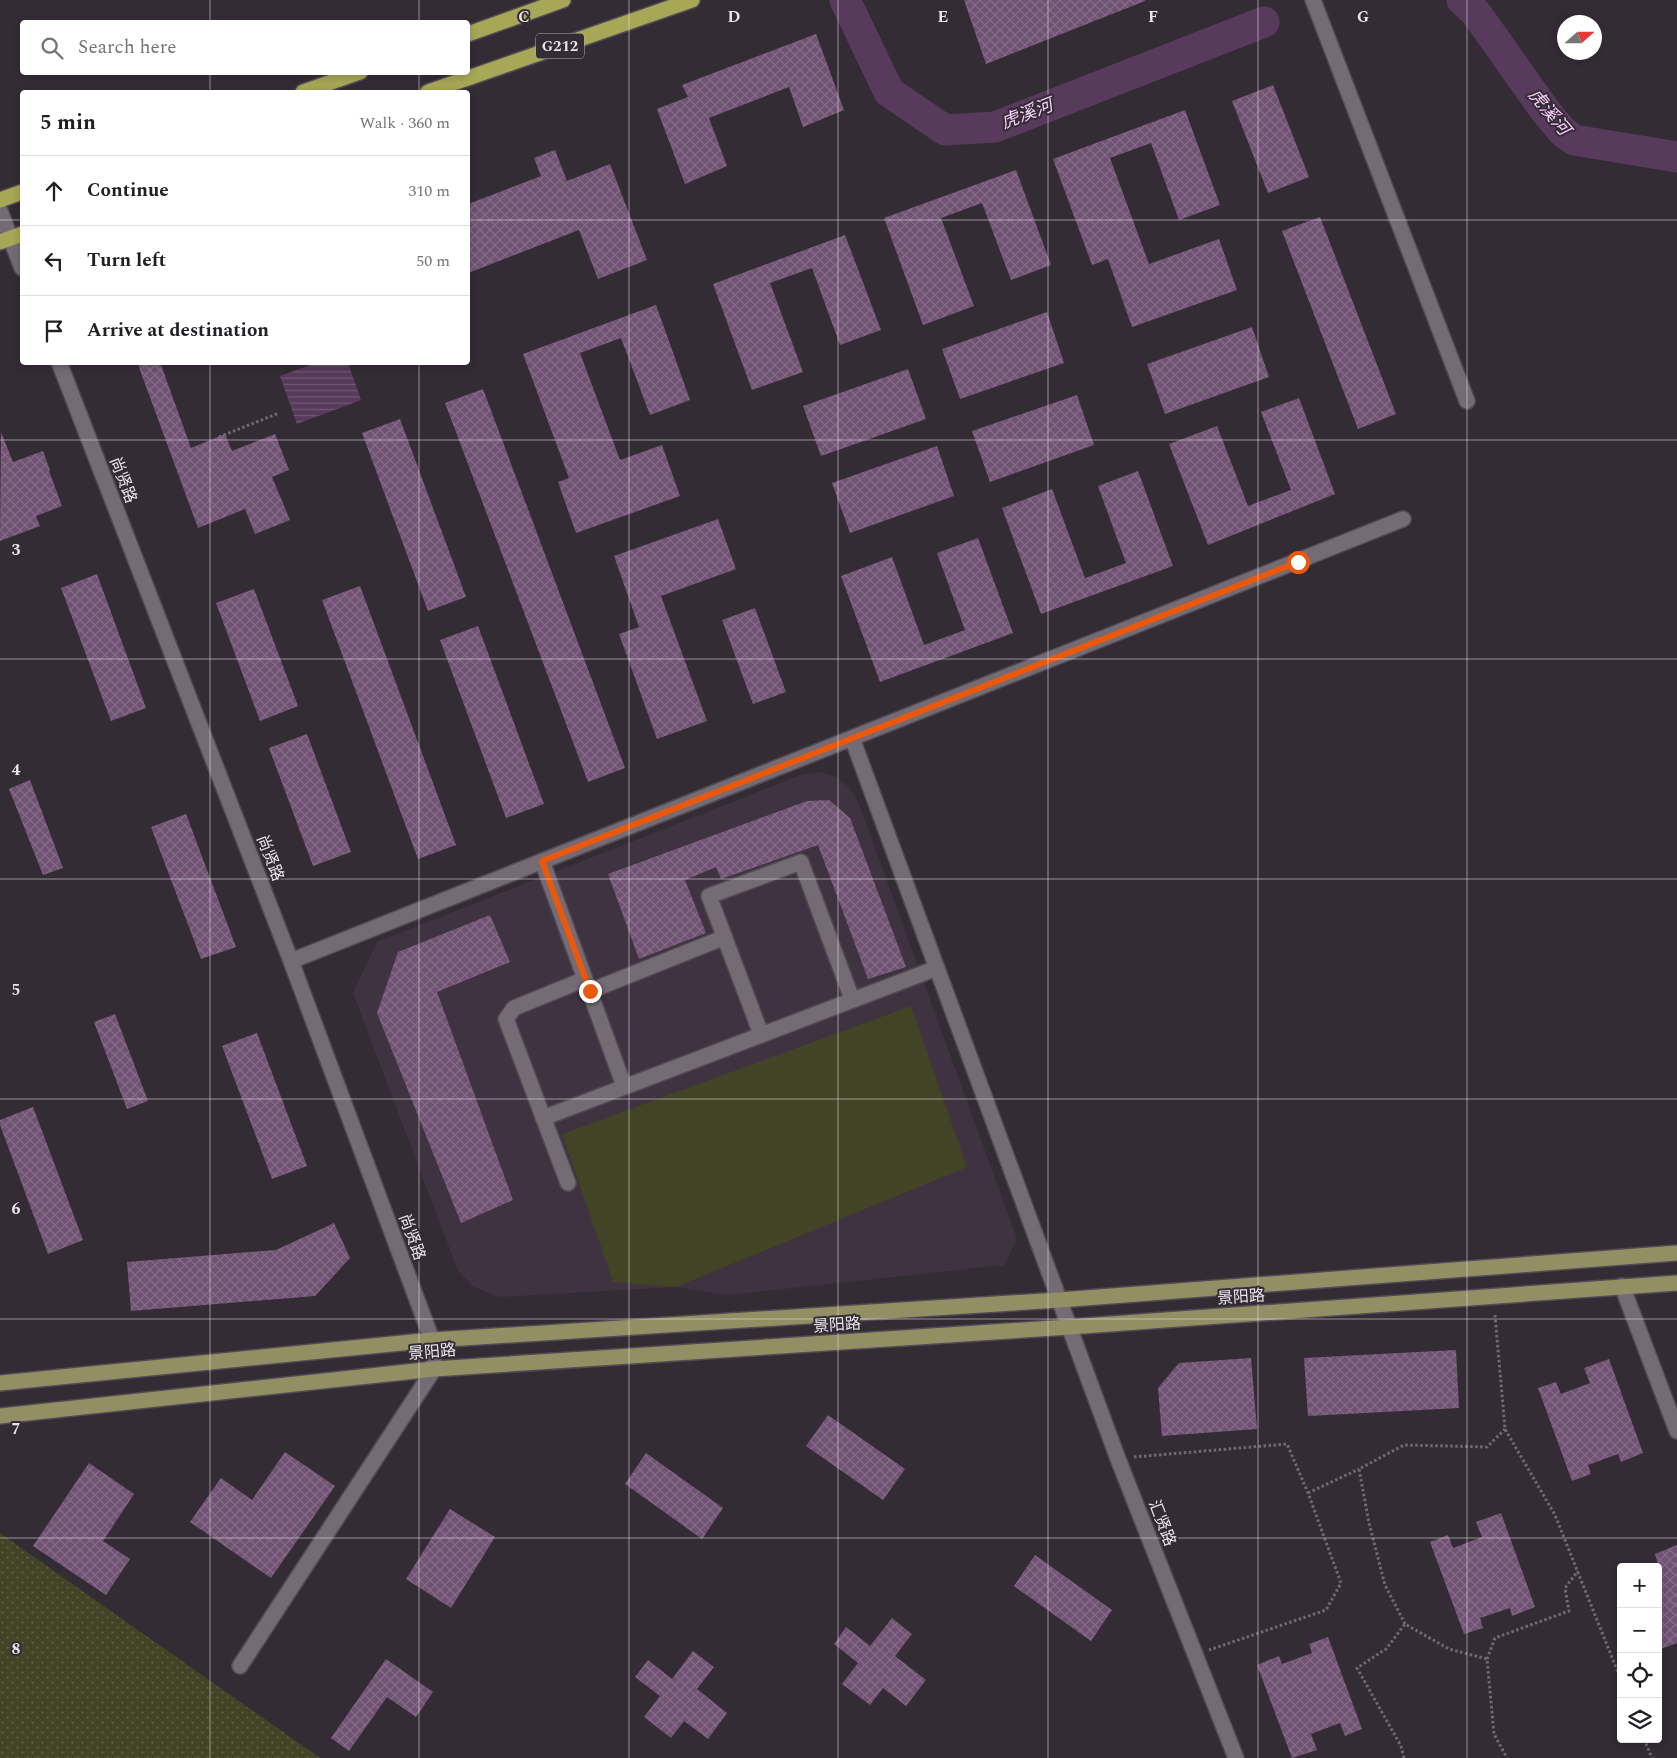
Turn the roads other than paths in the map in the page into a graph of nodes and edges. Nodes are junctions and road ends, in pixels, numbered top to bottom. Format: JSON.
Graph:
{"nodes":[{"id":1,"x":563,"y":0,"type":"edge"},
{"id":2,"x":692,"y":0,"type":"edge"},
{"id":3,"x":1313,"y":0,"type":"edge"},
{"id":4,"x":470,"y":33,"type":"edge"},
{"id":5,"x":351,"y":75,"type":"edge"},
{"id":6,"x":309,"y":90,"type":"edge"},
{"id":7,"x":434,"y":90,"type":"edge"},
{"id":8,"x":20,"y":193,"type":"edge"},
{"id":9,"x":0,"y":200,"type":"edge"},
{"id":10,"x":0,"y":211,"type":"edge"},
{"id":11,"x":11,"y":238,"type":"edge"},
{"id":12,"x":20,"y":263,"type":"edge"},
{"id":13,"x":60,"y":365,"type":"edge"},
{"id":14,"x":1467,"y":401,"type":"dead end"},
{"id":15,"x":1403,"y":520,"type":"dead end"},
{"id":16,"x":852,"y":738,"type":"junction"},
{"id":17,"x":542,"y":861,"type":"junction"},
{"id":18,"x":725,"y":937,"type":"junction"},
{"id":19,"x":291,"y":961,"type":"junction"},
{"id":20,"x":937,"y":968,"type":"junction"},
{"id":21,"x":588,"y":985,"type":"junction"},
{"id":22,"x":852,"y":999,"type":"junction"},
{"id":23,"x":761,"y":1034,"type":"junction"},
{"id":24,"x":624,"y":1086,"type":"junction"},
{"id":25,"x":543,"y":1118,"type":"junction"},
{"id":26,"x":568,"y":1183,"type":"dead end"},
{"id":27,"x":1677,"y":1253,"type":"edge"},
{"id":28,"x":1677,"y":1283,"type":"edge"},
{"id":29,"x":1622,"y":1286,"type":"junction"},
{"id":30,"x":1059,"y":1300,"type":"junction"},
{"id":31,"x":1069,"y":1328,"type":"junction"},
{"id":32,"x":432,"y":1340,"type":"junction"},
{"id":33,"x":434,"y":1369,"type":"junction"},
{"id":34,"x":0,"y":1383,"type":"edge"},
{"id":35,"x":0,"y":1416,"type":"edge"},
{"id":36,"x":1677,"y":1431,"type":"edge"},
{"id":37,"x":240,"y":1666,"type":"dead end"},
{"id":38,"x":1236,"y":1758,"type":"edge"}],
"edges":[{"from":1,"to":4,"type":"highway","number":"G212"},
{"from":2,"to":7,"type":"highway","number":"G212"},
{"from":3,"to":14,"type":"street"},
{"from":5,"to":6,"type":"highway"},
{"from":8,"to":9,"type":"highway"},
{"from":10,"to":11,"type":"street"},
{"from":11,"to":12,"type":"street"},
{"from":13,"to":19,"type":"street","name":"尚贤路"},
{"from":15,"to":16,"type":"street"},
{"from":16,"to":17,"type":"street"},
{"from":16,"to":20,"type":"street","name":"汇贤路"},
{"from":17,"to":19,"type":"street"},
{"from":17,"to":21,"type":"street"},
{"from":18,"to":21,"type":"street"},
{"from":18,"to":22,"type":"street"},
{"from":18,"to":23,"type":"street"},
{"from":19,"to":32,"type":"street","name":"尚贤路"},
{"from":20,"to":22,"type":"street"},
{"from":20,"to":30,"type":"street","name":"汇贤路"},
{"from":21,"to":24,"type":"street"},
{"from":21,"to":25,"type":"street"},
{"from":22,"to":23,"type":"street"},
{"from":23,"to":24,"type":"street"},
{"from":24,"to":25,"type":"street"},
{"from":25,"to":26,"type":"street"},
{"from":27,"to":30,"type":"main road","name":"景阳路"},
{"from":28,"to":29,"type":"main road","name":"景阳路"},
{"from":29,"to":31,"type":"main road","name":"景阳路"},
{"from":29,"to":36,"type":"street"},
{"from":30,"to":31,"type":"street","name":"汇贤路"},
{"from":30,"to":32,"type":"main road","name":"景阳路"},
{"from":31,"to":33,"type":"main road","name":"景阳路"},
{"from":31,"to":38,"type":"street","name":"汇贤路"},
{"from":32,"to":33,"type":"street","name":"尚贤路"},
{"from":32,"to":34,"type":"main road","name":"景阳路"},
{"from":33,"to":35,"type":"main road","name":"景阳路"},
{"from":33,"to":37,"type":"street"}]}
